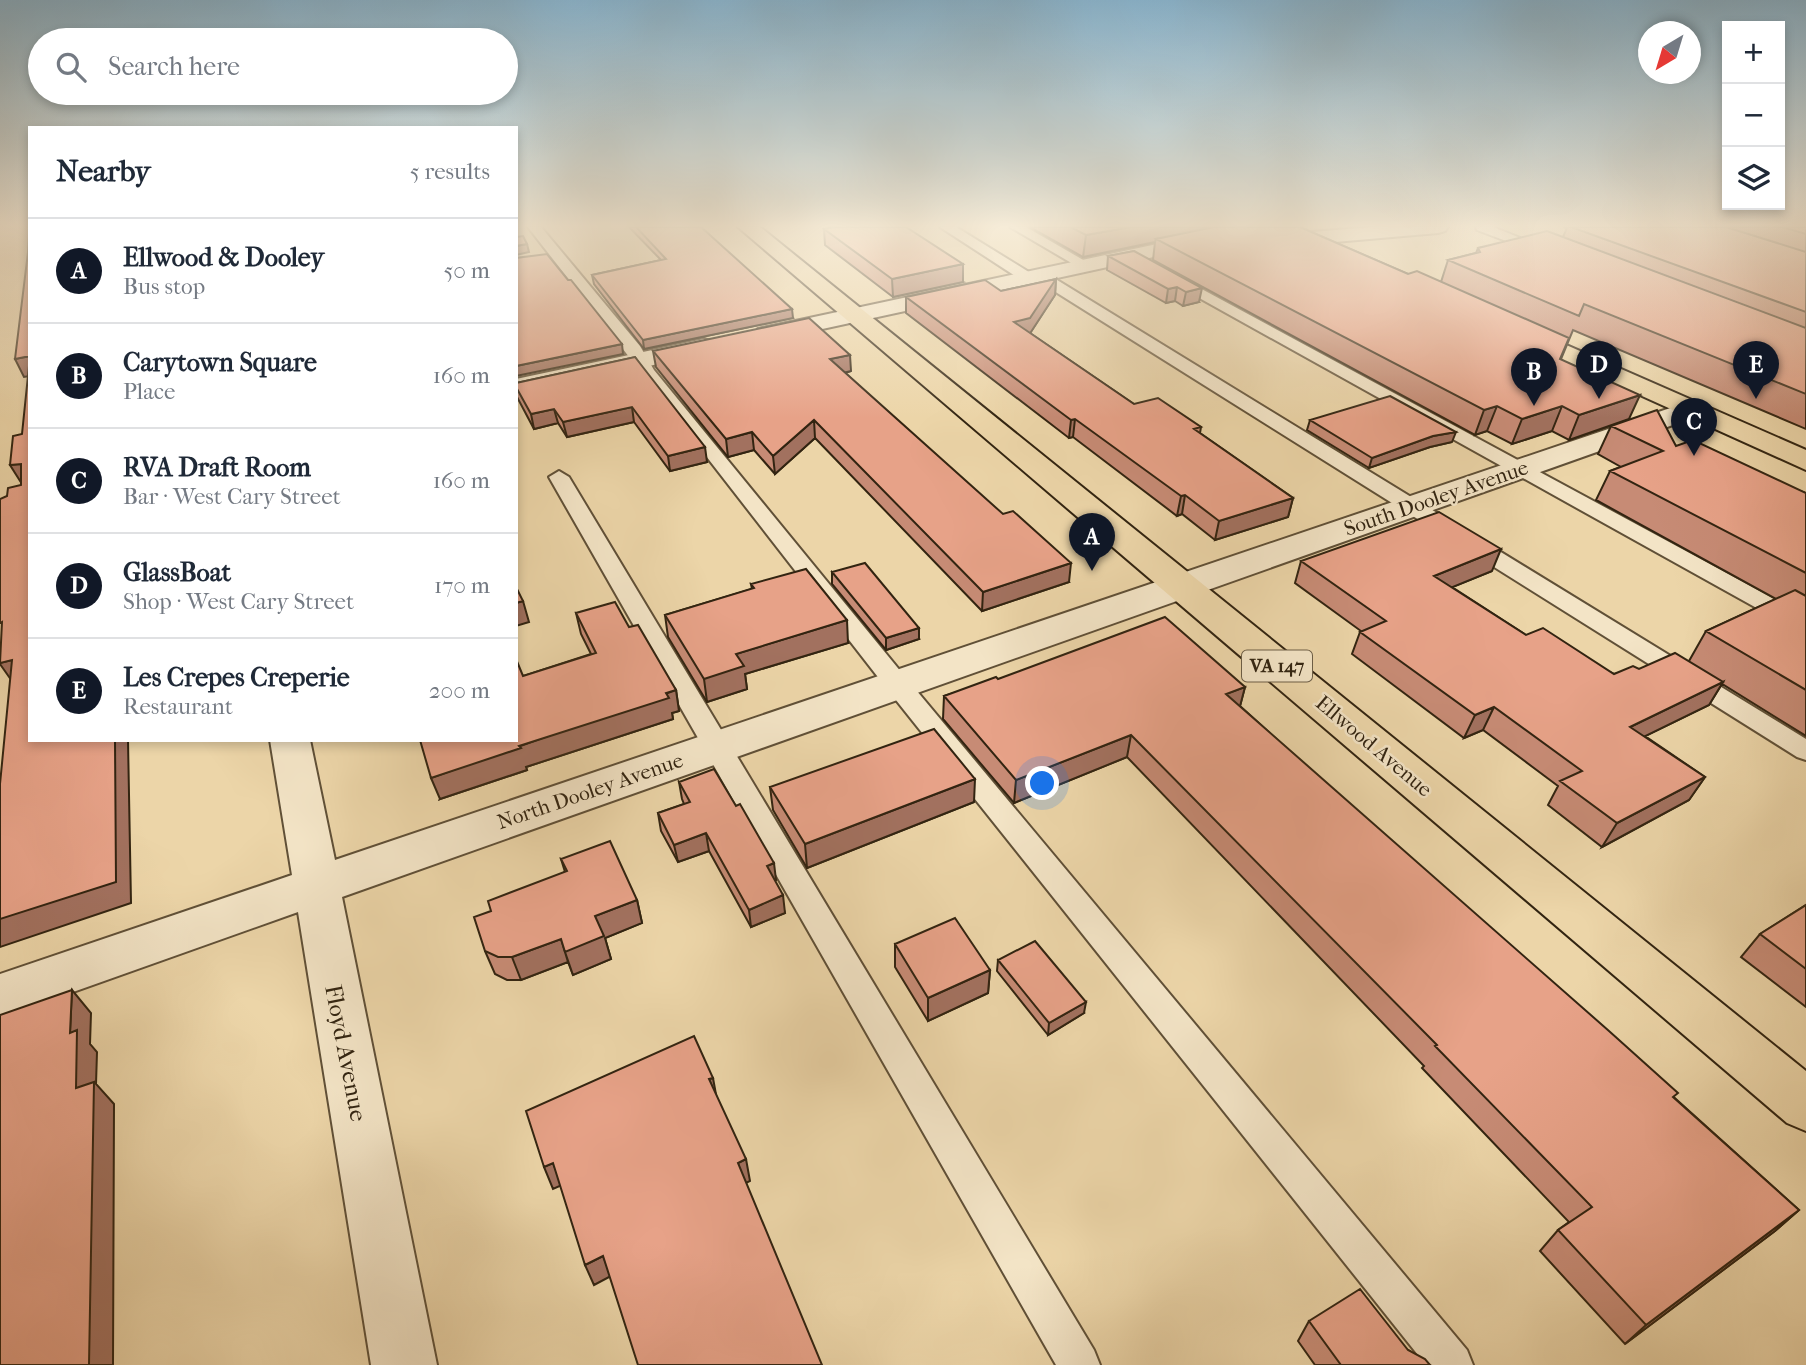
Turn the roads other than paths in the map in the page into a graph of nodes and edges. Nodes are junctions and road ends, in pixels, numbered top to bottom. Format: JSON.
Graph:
{"nodes":[{"id":1,"x":581,"y":291,"type":"edge"},
{"id":2,"x":826,"y":291,"type":"edge"},
{"id":3,"x":969,"y":291,"type":"edge"},
{"id":4,"x":1056,"y":291,"type":"edge"},
{"id":5,"x":1196,"y":291,"type":"edge"},
{"id":6,"x":856,"y":315,"type":"junction"},
{"id":7,"x":1501,"y":323,"type":"edge"},
{"id":8,"x":749,"y":338,"type":"edge"},
{"id":9,"x":722,"y":343,"type":"edge"},
{"id":10,"x":642,"y":360,"type":"junction"},
{"id":11,"x":518,"y":387,"type":"edge"},
{"id":12,"x":1691,"y":409,"type":"junction"},
{"id":13,"x":1806,"y":461,"type":"edge"},
{"id":14,"x":1520,"y":468,"type":"junction"},
{"id":15,"x":559,"y":477,"type":"dead end"},
{"id":16,"x":1413,"y":506,"type":"junction"},
{"id":17,"x":1181,"y":586,"type":"junction"},
{"id":18,"x":1806,"y":626,"type":"edge"},
{"id":19,"x":897,"y":684,"type":"junction"},
{"id":20,"x":289,"y":742,"type":"edge"},
{"id":21,"x":717,"y":747,"type":"junction"},
{"id":22,"x":1806,"y":751,"type":"edge"},
{"id":23,"x":316,"y":887,"type":"junction"},
{"id":24,"x":0,"y":996,"type":"edge"},
{"id":25,"x":1806,"y":1105,"type":"edge"},
{"id":26,"x":404,"y":1365,"type":"edge"},
{"id":27,"x":1079,"y":1365,"type":"edge"},
{"id":28,"x":1452,"y":1365,"type":"edge"}],
"edges":[{"from":1,"to":10,"type":"lane"},
{"from":2,"to":6,"type":"main road","name":"Ellwood Avenue","number":"VA 147"},
{"from":3,"to":6,"type":"street"},
{"from":4,"to":16,"type":"lane"},
{"from":5,"to":14,"type":"lane"},
{"from":6,"to":8,"type":"street"},
{"from":6,"to":17,"type":"main road","name":"Ellwood Avenue","number":"VA 147"},
{"from":7,"to":12,"type":"main road"},
{"from":9,"to":10,"type":"street"},
{"from":10,"to":11,"type":"street"},
{"from":10,"to":19,"type":"lane"},
{"from":12,"to":13,"type":"main road"},
{"from":12,"to":14,"type":"street","name":"South Dooley Avenue"},
{"from":14,"to":16,"type":"street","name":"South Dooley Avenue"},
{"from":14,"to":18,"type":"lane"},
{"from":15,"to":21,"type":"lane"},
{"from":16,"to":17,"type":"street","name":"South Dooley Avenue"},
{"from":16,"to":22,"type":"lane"},
{"from":17,"to":19,"type":"street","name":"North Dooley Avenue"},
{"from":17,"to":25,"type":"main road","name":"Ellwood Avenue","number":"VA 147"},
{"from":19,"to":21,"type":"street","name":"North Dooley Avenue"},
{"from":19,"to":28,"type":"lane"},
{"from":20,"to":23,"type":"street","name":"Floyd Avenue"},
{"from":21,"to":23,"type":"street","name":"North Dooley Avenue"},
{"from":21,"to":27,"type":"lane"},
{"from":23,"to":24,"type":"street","name":"North Dooley Avenue"},
{"from":23,"to":26,"type":"street","name":"Floyd Avenue"}]}
